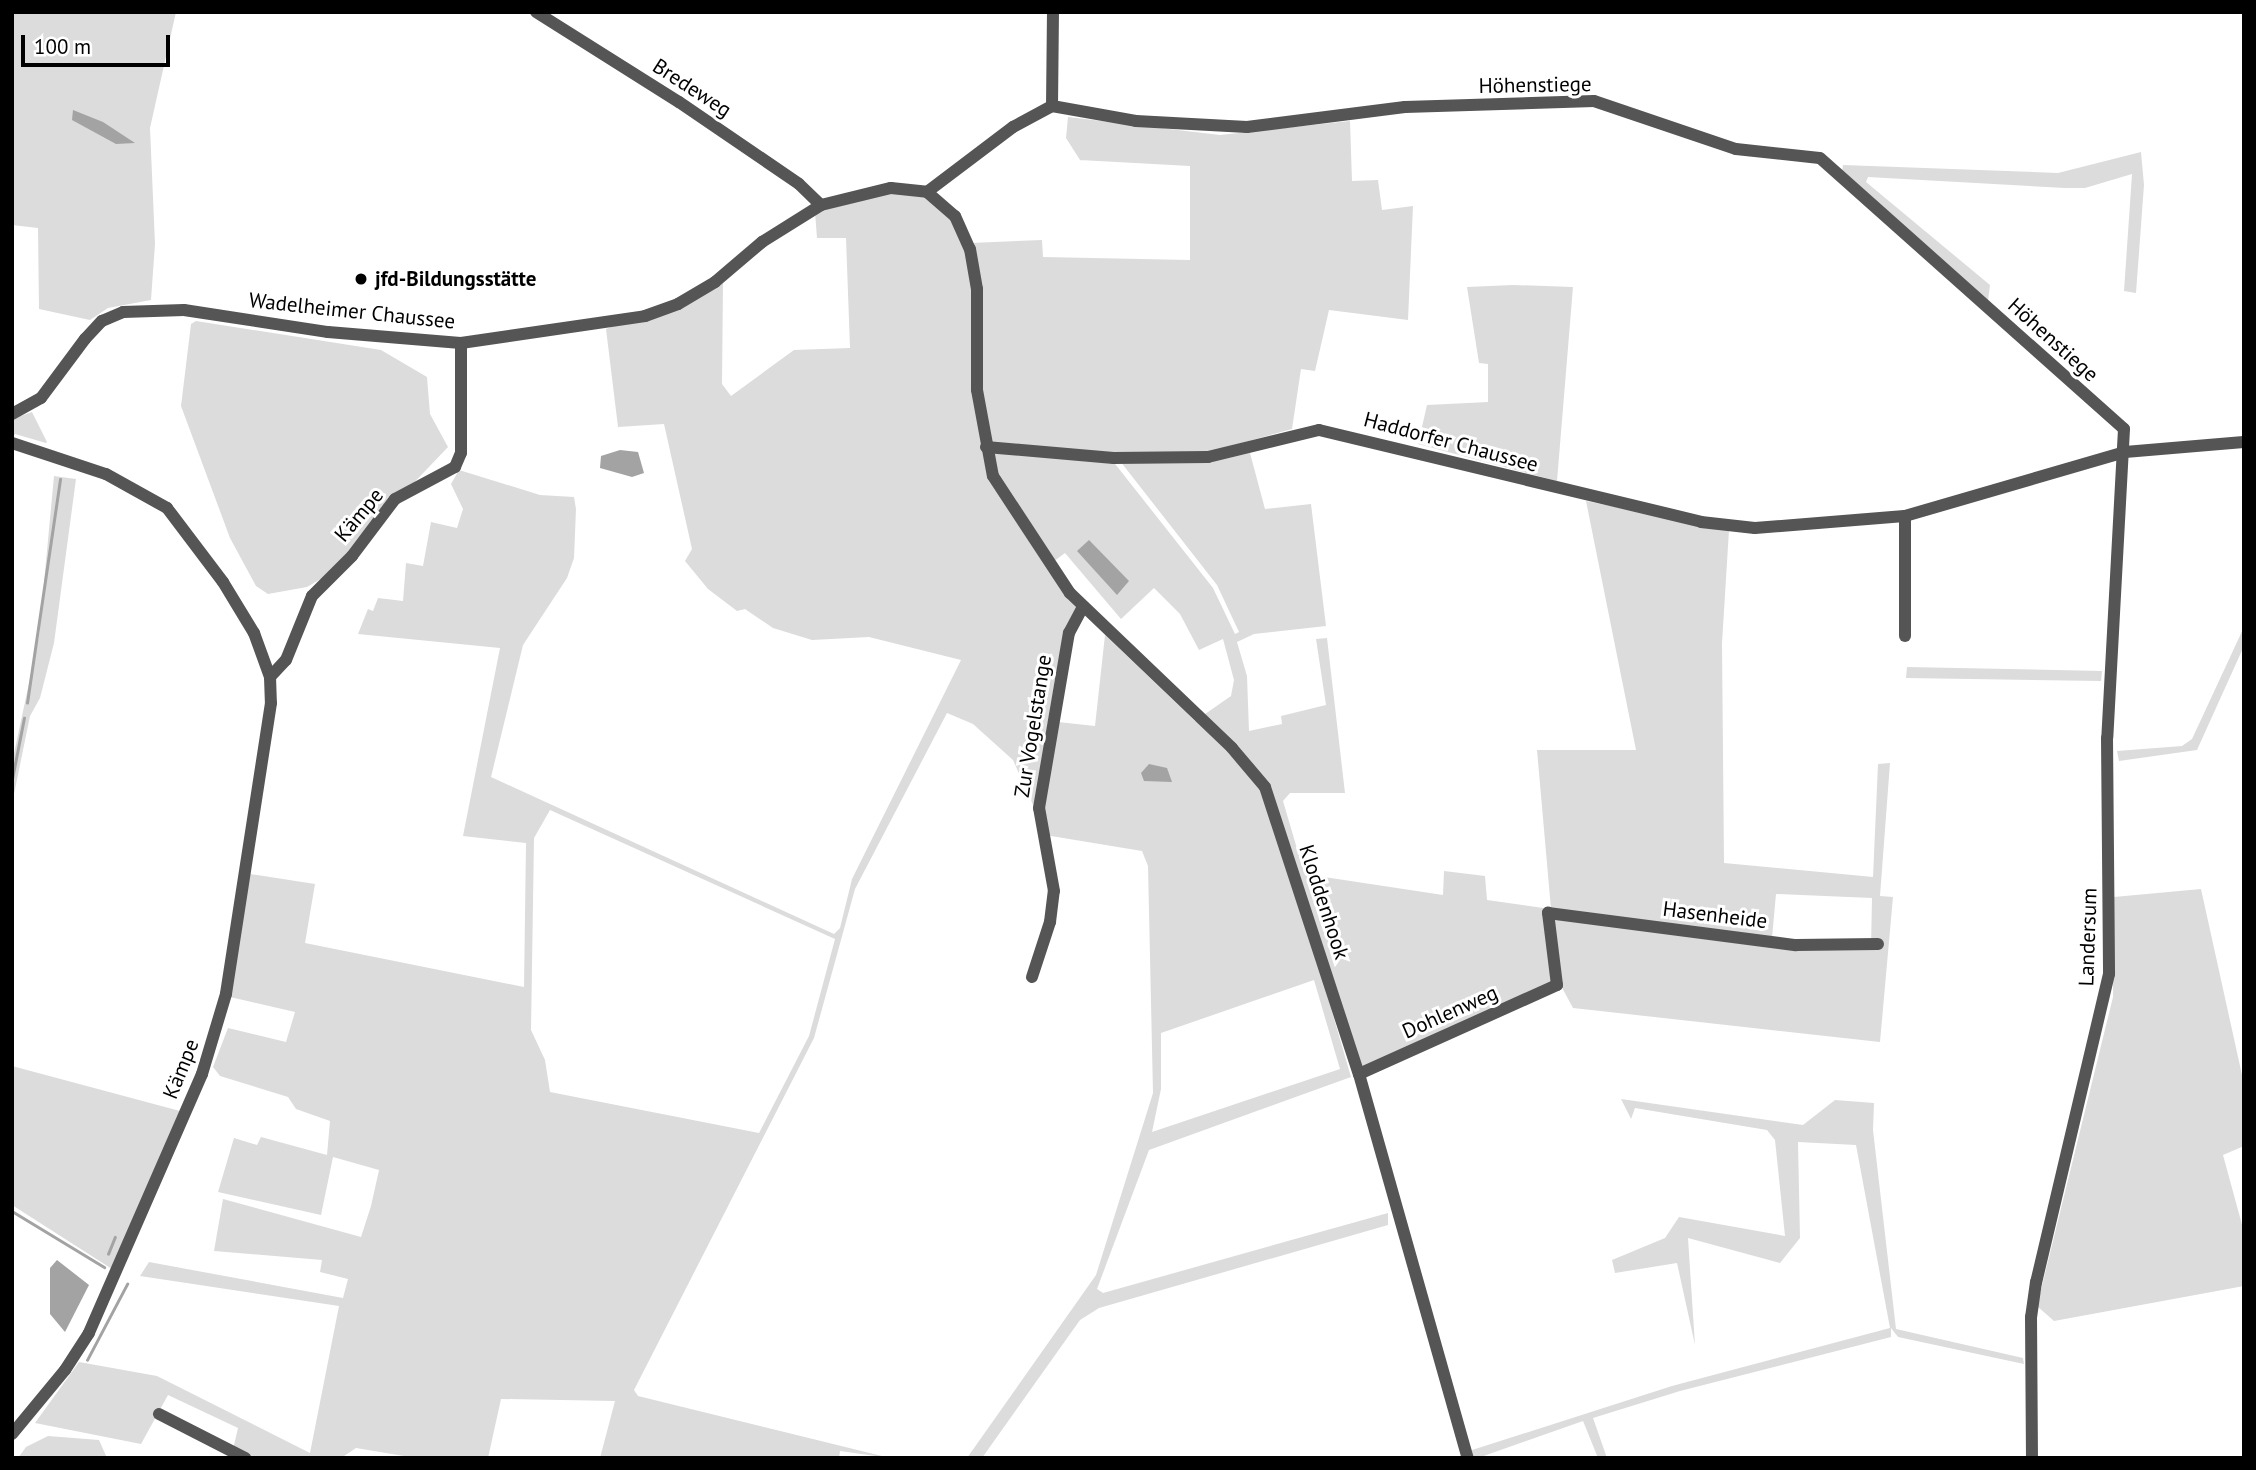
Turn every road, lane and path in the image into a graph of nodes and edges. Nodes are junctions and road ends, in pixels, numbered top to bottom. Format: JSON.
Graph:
{"nodes":[{"id":1,"x":536,"y":12,"type":"edge"},
{"id":2,"x":1053,"y":12,"type":"edge"},
{"id":3,"x":1052,"y":106,"type":"junction"},
{"id":4,"x":927,"y":192,"type":"junction"},
{"id":5,"x":821,"y":205,"type":"junction"},
{"id":6,"x":461,"y":344,"type":"junction"},
{"id":7,"x":12,"y":414,"type":"edge"},
{"id":8,"x":2244,"y":442,"type":"edge"},
{"id":9,"x":12,"y":443,"type":"edge"},
{"id":10,"x":986,"y":447,"type":"junction"},
{"id":11,"x":2125,"y":452,"type":"junction"},
{"id":12,"x":1905,"y":516,"type":"junction"},
{"id":13,"x":1083,"y":607,"type":"junction"},
{"id":14,"x":1905,"y":636,"type":"dead end"},
{"id":15,"x":270,"y":677,"type":"junction"},
{"id":16,"x":1878,"y":944,"type":"dead end"},
{"id":17,"x":1032,"y":977,"type":"dead end"},
{"id":18,"x":1557,"y":985,"type":"joint"},
{"id":19,"x":1359,"y":1074,"type":"junction"},
{"id":20,"x":159,"y":1414,"type":"dead end"},
{"id":21,"x":13,"y":1430,"type":"edge"},
{"id":22,"x":245,"y":1458,"type":"edge"},
{"id":23,"x":1468,"y":1458,"type":"edge"},
{"id":24,"x":2032,"y":1458,"type":"edge"}],
"edges":[{"from":1,"to":5,"type":"street","name":"Bredeweg"},
{"from":2,"to":3,"type":"street"},
{"from":3,"to":4,"type":"street"},
{"from":3,"to":11,"type":"street","name":"Höhenstiege"},
{"from":4,"to":5,"type":"street","name":"Wadelheimer Chaussee"},
{"from":4,"to":10,"type":"street"},
{"from":5,"to":6,"type":"street","name":"Wadelheimer Chaussee"},
{"from":6,"to":7,"type":"street","name":"Wadelheimer Chaussee"},
{"from":6,"to":15,"type":"street","name":"Kämpe"},
{"from":8,"to":11,"type":"street"},
{"from":9,"to":15,"type":"street","name":"Kämpe"},
{"from":10,"to":12,"type":"street","name":"Haddorfer Chaussee"},
{"from":10,"to":13,"type":"street","name":"Kloddenhook"},
{"from":11,"to":12,"type":"street"},
{"from":11,"to":24,"type":"street","name":"Landersum"},
{"from":12,"to":14,"type":"street"},
{"from":13,"to":17,"type":"street","name":"Zur Vogelstange"},
{"from":13,"to":19,"type":"street","name":"Kloddenhook"},
{"from":15,"to":21,"type":"street","name":"Kämpe"},
{"from":16,"to":18,"type":"street","name":"Hasenheide"},
{"from":18,"to":19,"type":"street","name":"Dohlenweg"},
{"from":19,"to":23,"type":"street","name":"Kloddenhook"},
{"from":20,"to":22,"type":"street"}]}
